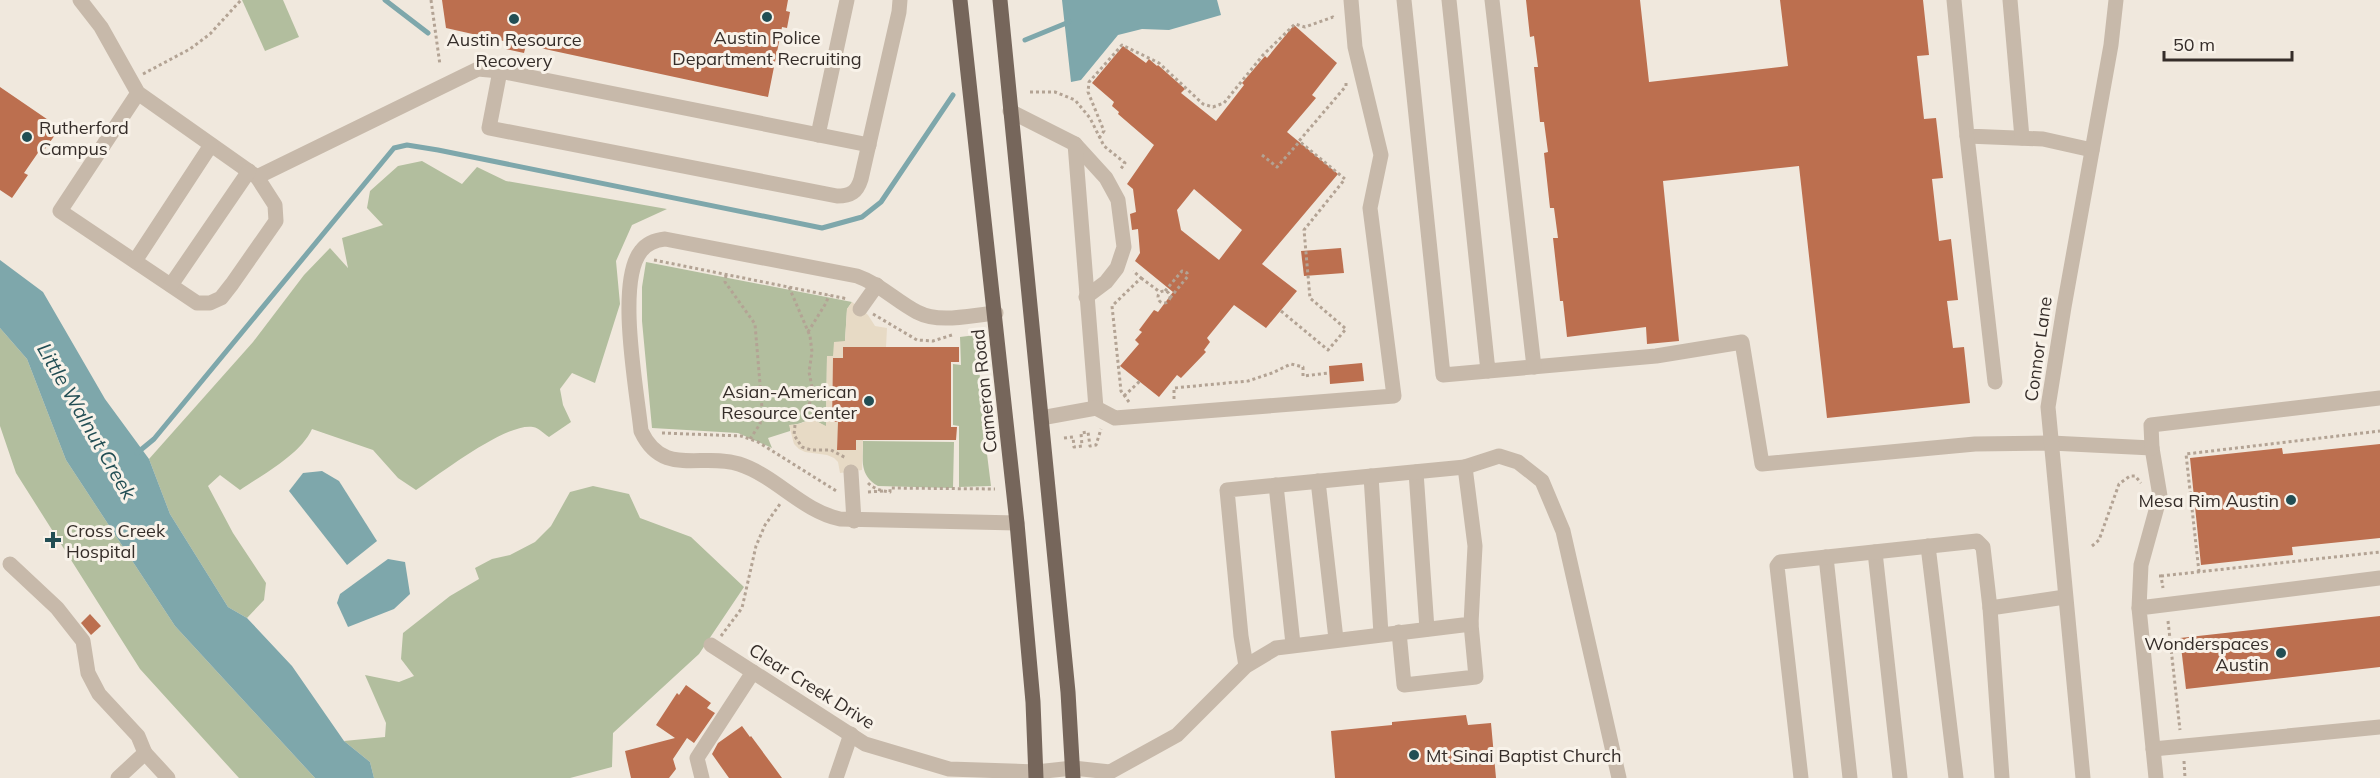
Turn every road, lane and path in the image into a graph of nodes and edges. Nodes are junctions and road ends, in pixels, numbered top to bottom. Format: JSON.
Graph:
{"nodes":[{"id":1,"x":80,"y":0,"type":"edge"},
{"id":2,"x":241,"y":0,"type":"edge"},
{"id":3,"x":431,"y":0,"type":"edge"},
{"id":4,"x":847,"y":0,"type":"edge"},
{"id":5,"x":900,"y":0,"type":"edge"},
{"id":6,"x":960,"y":0,"type":"edge"},
{"id":7,"x":999,"y":0,"type":"edge"},
{"id":8,"x":1351,"y":0,"type":"edge"},
{"id":9,"x":1404,"y":0,"type":"edge"},
{"id":10,"x":1449,"y":0,"type":"edge"},
{"id":11,"x":1492,"y":0,"type":"edge"},
{"id":12,"x":1954,"y":0,"type":"edge"},
{"id":13,"x":2010,"y":0,"type":"edge"},
{"id":14,"x":2116,"y":0,"type":"edge"},
{"id":15,"x":1336,"y":20,"type":"dead end"},
{"id":16,"x":441,"y":65,"type":"dead end"},
{"id":17,"x":501,"y":71,"type":"junction"},
{"id":18,"x":143,"y":74,"type":"dead end"},
{"id":19,"x":1345,"y":75,"type":"dead end"},
{"id":20,"x":1030,"y":92,"type":"dead end"},
{"id":21,"x":138,"y":93,"type":"junction"},
{"id":22,"x":1010,"y":111,"type":"junction"},
{"id":23,"x":818,"y":135,"type":"junction"},
{"id":24,"x":1967,"y":136,"type":"junction"},
{"id":25,"x":1099,"y":138,"type":"junction"},
{"id":26,"x":2022,"y":138,"type":"junction"},
{"id":27,"x":1299,"y":142,"type":"junction"},
{"id":28,"x":1075,"y":144,"type":"junction"},
{"id":29,"x":211,"y":145,"type":"junction"},
{"id":30,"x":869,"y":145,"type":"junction"},
{"id":31,"x":2092,"y":150,"type":"junction"},
{"id":32,"x":1262,"y":155,"type":"dead end"},
{"id":33,"x":253,"y":174,"type":"junction"},
{"id":34,"x":1116,"y":175,"type":"dead end"},
{"id":35,"x":637,"y":257,"type":"junction"},
{"id":36,"x":135,"y":261,"type":"junction"},
{"id":37,"x":1129,"y":267,"type":"dead end"},
{"id":38,"x":726,"y":274,"type":"junction"},
{"id":39,"x":1141,"y":278,"type":"junction"},
{"id":40,"x":171,"y":285,"type":"junction"},
{"id":41,"x":877,"y":285,"type":"junction"},
{"id":42,"x":789,"y":287,"type":"junction"},
{"id":43,"x":1163,"y":291,"type":"junction"},
{"id":44,"x":829,"y":295,"type":"junction"},
{"id":45,"x":1086,"y":297,"type":"junction"},
{"id":46,"x":1170,"y":298,"type":"junction"},
{"id":47,"x":861,"y":307,"type":"junction"},
{"id":48,"x":1281,"y":311,"type":"dead end"},
{"id":49,"x":996,"y":313,"type":"junction"},
{"id":50,"x":808,"y":332,"type":"junction"},
{"id":51,"x":921,"y":334,"type":"dead end"},
{"id":52,"x":961,"y":334,"type":"dead end"},
{"id":53,"x":920,"y":340,"type":"junction"},
{"id":54,"x":1534,"y":367,"type":"junction"},
{"id":55,"x":1488,"y":371,"type":"junction"},
{"id":56,"x":1329,"y":373,"type":"dead end"},
{"id":57,"x":1140,"y":381,"type":"dead end"},
{"id":58,"x":1995,"y":382,"type":"dead end"},
{"id":59,"x":1124,"y":396,"type":"junction"},
{"id":60,"x":2380,"y":398,"type":"edge"},
{"id":61,"x":1164,"y":402,"type":"dead end"},
{"id":62,"x":1119,"y":405,"type":"dead end"},
{"id":63,"x":1133,"y":405,"type":"dead end"},
{"id":64,"x":762,"y":408,"type":"junction"},
{"id":65,"x":1096,"y":408,"type":"junction"},
{"id":66,"x":1041,"y":418,"type":"junction"},
{"id":67,"x":1102,"y":424,"type":"dead end"},
{"id":68,"x":795,"y":425,"type":"dead end"},
{"id":69,"x":2380,"y":431,"type":"edge"},
{"id":70,"x":1064,"y":438,"type":"dead end"},
{"id":71,"x":750,"y":440,"type":"dead end"},
{"id":72,"x":2051,"y":443,"type":"junction"},
{"id":73,"x":2152,"y":448,"type":"junction"},
{"id":74,"x":1465,"y":467,"type":"junction"},
{"id":75,"x":856,"y":471,"type":"junction"},
{"id":76,"x":1416,"y":472,"type":"junction"},
{"id":77,"x":1371,"y":476,"type":"junction"},
{"id":78,"x":1318,"y":481,"type":"junction"},
{"id":79,"x":1276,"y":485,"type":"junction"},
{"id":80,"x":995,"y":489,"type":"dead end"},
{"id":81,"x":2144,"y":489,"type":"dead end"},
{"id":82,"x":782,"y":501,"type":"dead end"},
{"id":83,"x":854,"y":521,"type":"junction"},
{"id":84,"x":1017,"y":523,"type":"junction"},
{"id":85,"x":1928,"y":546,"type":"junction"},
{"id":86,"x":2092,"y":546,"type":"dead end"},
{"id":87,"x":1875,"y":552,"type":"junction"},
{"id":88,"x":2380,"y":552,"type":"edge"},
{"id":89,"x":1826,"y":557,"type":"junction"},
{"id":90,"x":10,"y":564,"type":"dead end"},
{"id":91,"x":2199,"y":572,"type":"junction"},
{"id":92,"x":2161,"y":576,"type":"junction"},
{"id":93,"x":2152,"y":577,"type":"dead end"},
{"id":94,"x":2380,"y":578,"type":"edge"},
{"id":95,"x":2163,"y":590,"type":"dead end"},
{"id":96,"x":2065,"y":597,"type":"junction"},
{"id":97,"x":1990,"y":608,"type":"junction"},
{"id":98,"x":2139,"y":608,"type":"junction"},
{"id":99,"x":2168,"y":616,"type":"dead end"},
{"id":100,"x":1471,"y":624,"type":"junction"},
{"id":101,"x":1427,"y":629,"type":"junction"},
{"id":102,"x":1399,"y":632,"type":"junction"},
{"id":103,"x":1381,"y":634,"type":"junction"},
{"id":104,"x":1336,"y":639,"type":"junction"},
{"id":105,"x":1293,"y":644,"type":"junction"},
{"id":106,"x":712,"y":645,"type":"joint"},
{"id":107,"x":1246,"y":666,"type":"junction"},
{"id":108,"x":753,"y":672,"type":"junction"},
{"id":109,"x":2380,"y":727,"type":"edge"},
{"id":110,"x":851,"y":734,"type":"junction"},
{"id":111,"x":2181,"y":734,"type":"dead end"},
{"id":112,"x":2153,"y":749,"type":"junction"},
{"id":113,"x":145,"y":753,"type":"junction"},
{"id":114,"x":2184,"y":761,"type":"dead end"},
{"id":115,"x":1073,"y":773,"type":"edge"},
{"id":116,"x":1036,"y":775,"type":"edge"},
{"id":117,"x":1112,"y":775,"type":"edge"},
{"id":118,"x":118,"y":778,"type":"edge"},
{"id":119,"x":168,"y":778,"type":"edge"},
{"id":120,"x":702,"y":778,"type":"edge"},
{"id":121,"x":836,"y":778,"type":"edge"},
{"id":122,"x":1619,"y":778,"type":"edge"},
{"id":123,"x":1801,"y":778,"type":"edge"},
{"id":124,"x":1850,"y":778,"type":"edge"},
{"id":125,"x":1900,"y":778,"type":"edge"},
{"id":126,"x":1956,"y":778,"type":"edge"},
{"id":127,"x":2002,"y":778,"type":"edge"},
{"id":128,"x":2083,"y":778,"type":"edge"},
{"id":129,"x":2156,"y":778,"type":"edge"},
{"id":130,"x":2186,"y":778,"type":"edge"}],
"edges":[{"from":1,"to":21,"type":"street"},
{"from":2,"to":18,"type":"path"},
{"from":3,"to":16,"type":"path"},
{"from":4,"to":23,"type":"street"},
{"from":5,"to":30,"type":"street"},
{"from":6,"to":49,"type":"main road","name":"Cameron Road"},
{"from":7,"to":22,"type":"main road"},
{"from":8,"to":65,"type":"street"},
{"from":9,"to":55,"type":"street"},
{"from":10,"to":55,"type":"street"},
{"from":11,"to":54,"type":"street"},
{"from":12,"to":24,"type":"street"},
{"from":13,"to":26,"type":"street"},
{"from":14,"to":31,"type":"street","name":"Connor Lane"},
{"from":15,"to":25,"type":"path"},
{"from":17,"to":23,"type":"street"},
{"from":17,"to":30,"type":"street"},
{"from":17,"to":33,"type":"street"},
{"from":19,"to":27,"type":"path"},
{"from":20,"to":25,"type":"path"},
{"from":21,"to":29,"type":"street"},
{"from":21,"to":36,"type":"street"},
{"from":22,"to":28,"type":"street"},
{"from":22,"to":66,"type":"main road"},
{"from":23,"to":30,"type":"street"},
{"from":24,"to":26,"type":"street"},
{"from":24,"to":58,"type":"street"},
{"from":25,"to":34,"type":"path"},
{"from":26,"to":31,"type":"street"},
{"from":27,"to":32,"type":"path"},
{"from":27,"to":48,"type":"path"},
{"from":28,"to":45,"type":"street"},
{"from":28,"to":45,"type":"street"},
{"from":29,"to":33,"type":"street"},
{"from":29,"to":36,"type":"street"},
{"from":31,"to":72,"type":"street","name":"Connor Lane"},
{"from":33,"to":40,"type":"street"},
{"from":33,"to":40,"type":"street"},
{"from":35,"to":38,"type":"path"},
{"from":35,"to":41,"type":"street"},
{"from":35,"to":83,"type":"street"},
{"from":36,"to":40,"type":"street"},
{"from":37,"to":39,"type":"path"},
{"from":38,"to":42,"type":"path"},
{"from":38,"to":64,"type":"path"},
{"from":39,"to":43,"type":"path"},
{"from":39,"to":59,"type":"path"},
{"from":41,"to":47,"type":"street"},
{"from":41,"to":49,"type":"street"},
{"from":42,"to":44,"type":"path"},
{"from":42,"to":50,"type":"path"},
{"from":43,"to":46,"type":"path"},
{"from":43,"to":46,"type":"path"},
{"from":43,"to":46,"type":"path"},
{"from":44,"to":47,"type":"path"},
{"from":44,"to":50,"type":"path"},
{"from":45,"to":65,"type":"street"},
{"from":47,"to":53,"type":"path"},
{"from":49,"to":84,"type":"main road","name":"Cameron Road"},
{"from":50,"to":64,"type":"path"},
{"from":51,"to":53,"type":"path"},
{"from":52,"to":53,"type":"path"},
{"from":54,"to":55,"type":"street"},
{"from":54,"to":72,"type":"street"},
{"from":56,"to":61,"type":"path"},
{"from":57,"to":59,"type":"path"},
{"from":59,"to":62,"type":"path"},
{"from":59,"to":63,"type":"path"},
{"from":60,"to":73,"type":"street"},
{"from":64,"to":71,"type":"path"},
{"from":65,"to":66,"type":"street"},
{"from":66,"to":115,"type":"main road"},
{"from":67,"to":70,"type":"path"},
{"from":68,"to":75,"type":"path"},
{"from":69,"to":91,"type":"path"},
{"from":72,"to":73,"type":"street"},
{"from":72,"to":96,"type":"street","name":"Connor Lane"},
{"from":73,"to":98,"type":"street"},
{"from":74,"to":76,"type":"street"},
{"from":74,"to":100,"type":"street"},
{"from":74,"to":122,"type":"street"},
{"from":75,"to":80,"type":"path"},
{"from":75,"to":83,"type":"street"},
{"from":76,"to":77,"type":"street"},
{"from":76,"to":101,"type":"street"},
{"from":77,"to":78,"type":"street"},
{"from":77,"to":103,"type":"street"},
{"from":78,"to":79,"type":"street"},
{"from":78,"to":104,"type":"street"},
{"from":79,"to":105,"type":"street"},
{"from":79,"to":107,"type":"street"},
{"from":81,"to":86,"type":"path"},
{"from":82,"to":106,"type":"path"},
{"from":83,"to":84,"type":"street"},
{"from":84,"to":116,"type":"main road","name":"Cameron Road"},
{"from":85,"to":87,"type":"street"},
{"from":85,"to":97,"type":"street"},
{"from":85,"to":126,"type":"street"},
{"from":87,"to":89,"type":"street"},
{"from":87,"to":125,"type":"street"},
{"from":88,"to":91,"type":"path"},
{"from":89,"to":123,"type":"street"},
{"from":89,"to":124,"type":"street"},
{"from":90,"to":113,"type":"street"},
{"from":91,"to":92,"type":"path"},
{"from":92,"to":93,"type":"path"},
{"from":92,"to":95,"type":"path"},
{"from":94,"to":98,"type":"street"},
{"from":96,"to":97,"type":"street"},
{"from":96,"to":128,"type":"street","name":"Connor Lane"},
{"from":97,"to":127,"type":"street"},
{"from":98,"to":112,"type":"street"},
{"from":99,"to":111,"type":"path"},
{"from":100,"to":101,"type":"street"},
{"from":100,"to":102,"type":"street"},
{"from":101,"to":102,"type":"street"},
{"from":102,"to":103,"type":"street"},
{"from":103,"to":104,"type":"street"},
{"from":104,"to":105,"type":"street"},
{"from":105,"to":107,"type":"street"},
{"from":106,"to":108,"type":"street","name":"Clear Creek Drive"},
{"from":107,"to":117,"type":"street"},
{"from":108,"to":110,"type":"street","name":"Clear Creek Drive"},
{"from":108,"to":120,"type":"street"},
{"from":109,"to":112,"type":"street"},
{"from":110,"to":116,"type":"street","name":"Clear Creek Drive"},
{"from":110,"to":121,"type":"street"},
{"from":112,"to":129,"type":"street"},
{"from":113,"to":118,"type":"street"},
{"from":113,"to":119,"type":"street"},
{"from":114,"to":130,"type":"path"},
{"from":115,"to":116,"type":"street","name":"Clear Creek Drive"},
{"from":115,"to":117,"type":"street","name":"Clear Creek Drive"}]}
